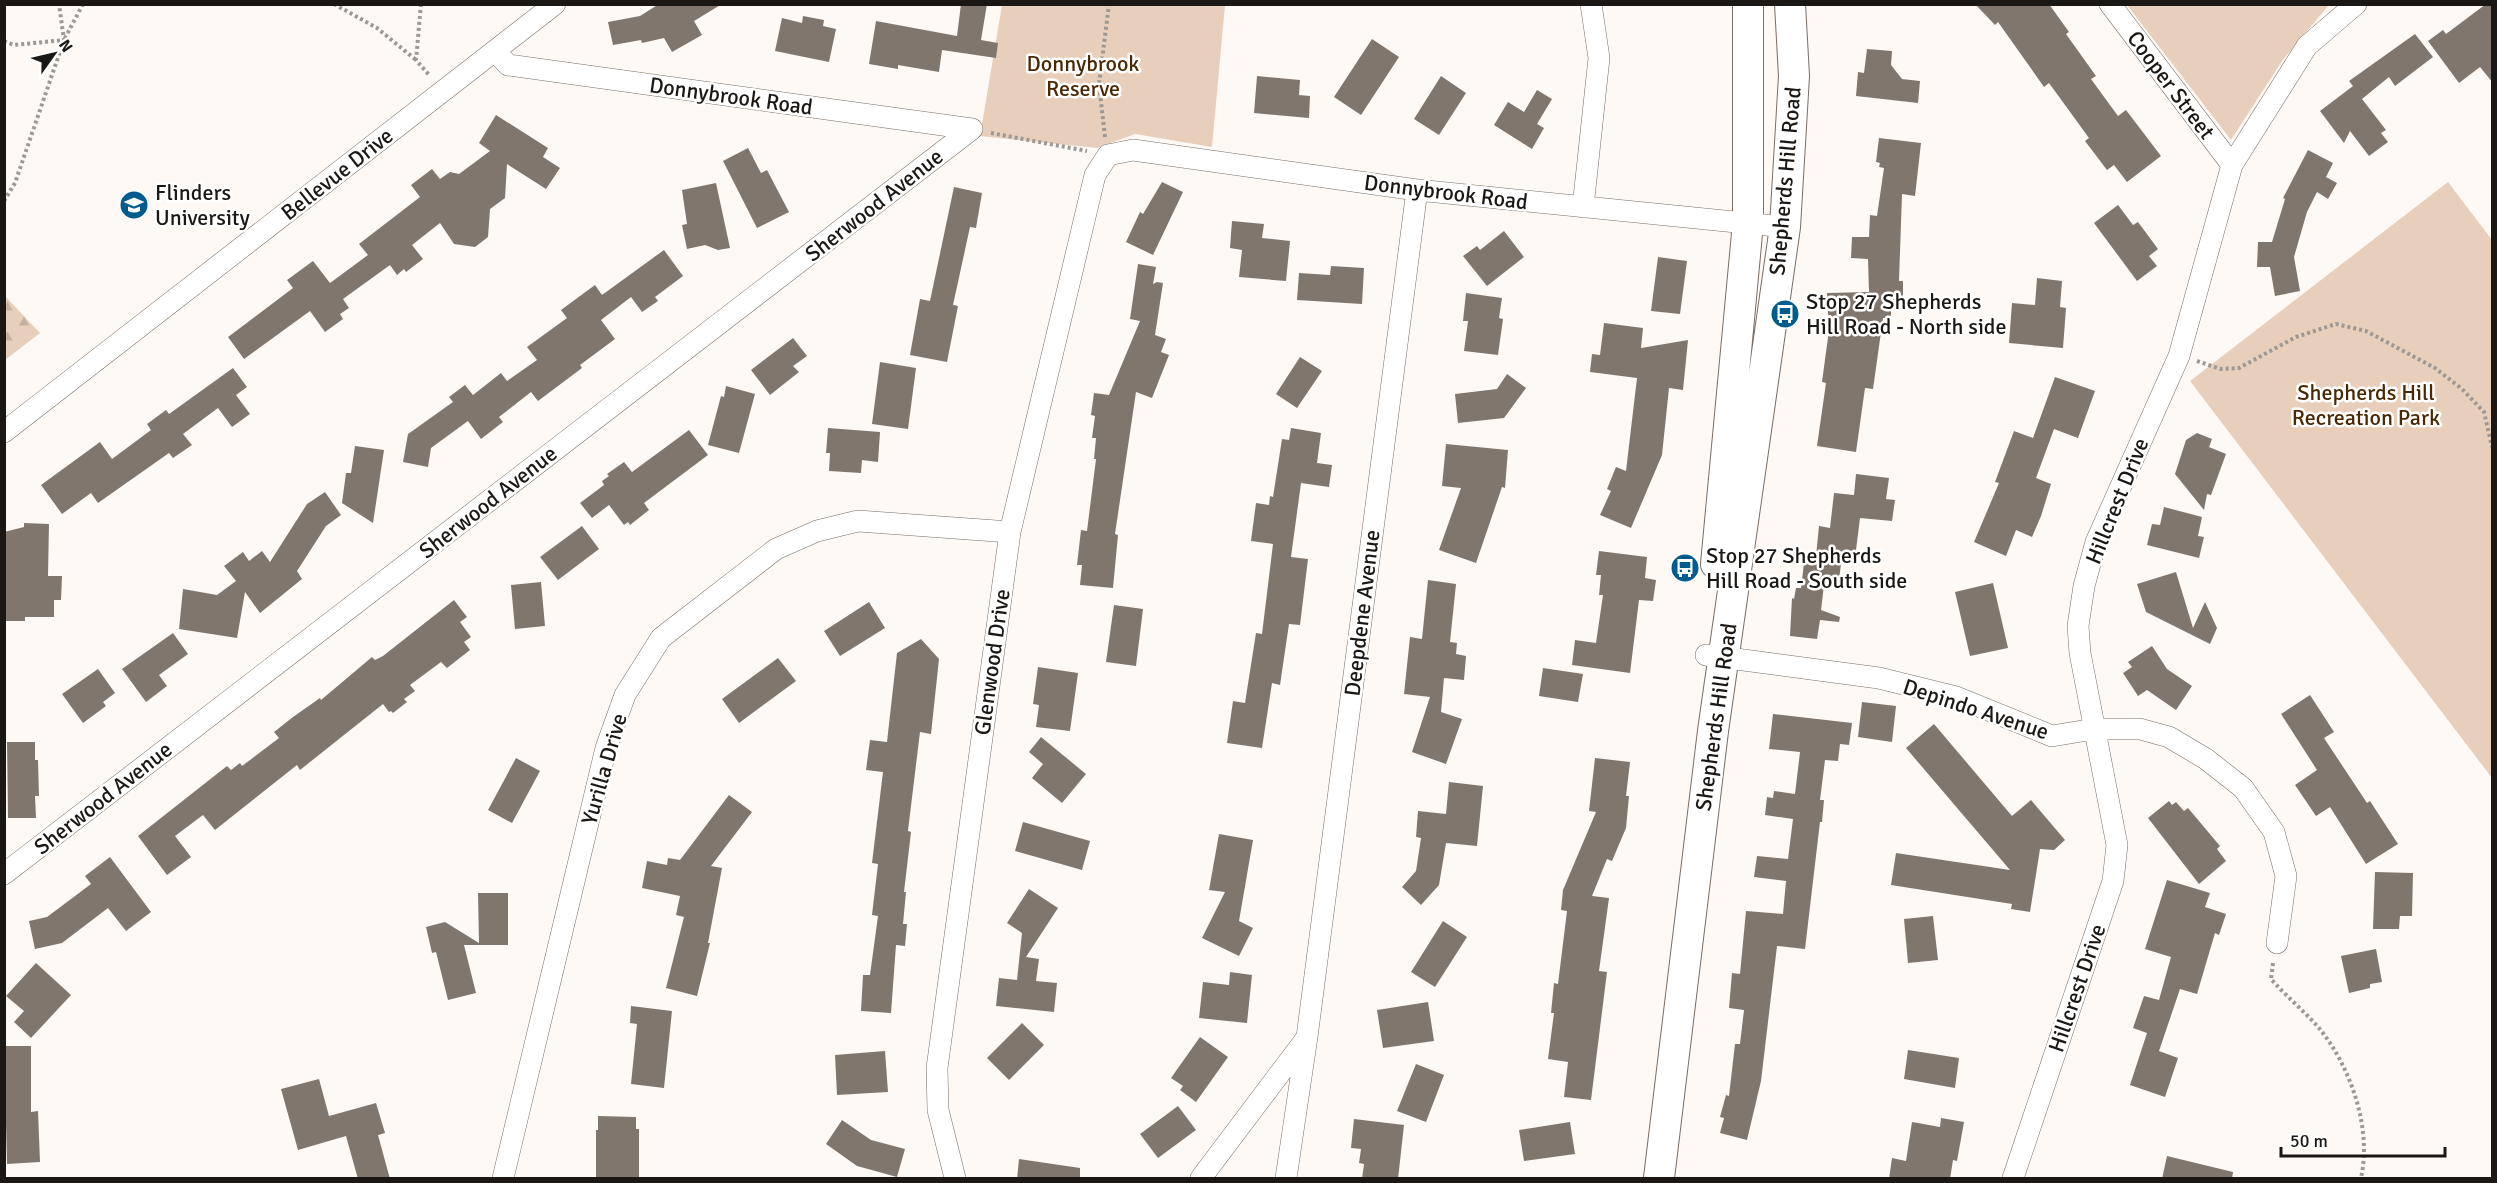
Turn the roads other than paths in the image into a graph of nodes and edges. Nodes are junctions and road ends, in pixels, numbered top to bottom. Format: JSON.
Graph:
{"nodes":[{"id":1,"x":555,"y":4,"type":"edge"},
{"id":2,"x":1591,"y":4,"type":"edge"},
{"id":3,"x":1748,"y":4,"type":"edge"},
{"id":4,"x":1790,"y":4,"type":"edge"},
{"id":5,"x":2110,"y":4,"type":"edge"},
{"id":6,"x":2356,"y":4,"type":"edge"},
{"id":7,"x":2336,"y":11,"type":"edge"},
{"id":8,"x":495,"y":51,"type":"junction"},
{"id":9,"x":972,"y":129,"type":"joint"},
{"id":10,"x":1108,"y":155,"type":"joint"},
{"id":11,"x":2232,"y":165,"type":"junction"},
{"id":12,"x":1417,"y":190,"type":"junction"},
{"id":13,"x":1583,"y":207,"type":"junction"},
{"id":14,"x":1748,"y":223,"type":"junction"},
{"id":15,"x":1785,"y":227,"type":"junction"},
{"id":16,"x":4,"y":432,"type":"edge"},
{"id":17,"x":1010,"y":532,"type":"junction"},
{"id":18,"x":1715,"y":656,"type":"junction"},
{"id":19,"x":2094,"y":729,"type":"junction"},
{"id":20,"x":4,"y":874,"type":"edge"},
{"id":21,"x":2277,"y":943,"type":"road end"},
{"id":22,"x":1307,"y":1037,"type":"junction"},
{"id":23,"x":503,"y":1179,"type":"edge"},
{"id":24,"x":955,"y":1179,"type":"edge"},
{"id":25,"x":1201,"y":1179,"type":"edge"},
{"id":26,"x":1286,"y":1179,"type":"edge"},
{"id":27,"x":1639,"y":1179,"type":"edge"},
{"id":28,"x":1659,"y":1179,"type":"edge"},
{"id":29,"x":2013,"y":1179,"type":"edge"}],
"edges":[{"from":1,"to":8,"type":"street","name":"Bellevue Drive"},
{"from":2,"to":13,"type":"street"},
{"from":3,"to":14,"type":"main road","name":"Shepherds Hill Road"},
{"from":4,"to":15,"type":"main road","name":"Shepherds Hill Road"},
{"from":5,"to":11,"type":"street","name":"Cooper Street"},
{"from":6,"to":7,"type":"street","name":"Hillcrest Drive"},
{"from":7,"to":11,"type":"street","name":"Hillcrest Drive"},
{"from":8,"to":9,"type":"street","name":"Donnybrook Road"},
{"from":8,"to":16,"type":"street","name":"Bellevue Drive"},
{"from":9,"to":20,"type":"street","name":"Sherwood Avenue"},
{"from":10,"to":12,"type":"street","name":"Donnybrook Road"},
{"from":10,"to":17,"type":"street","name":"Glenwood Drive"},
{"from":11,"to":19,"type":"street","name":"Hillcrest Drive"},
{"from":12,"to":13,"type":"street","name":"Donnybrook Road"},
{"from":12,"to":22,"type":"street","name":"Deepdene Avenue"},
{"from":13,"to":14,"type":"street","name":"Donnybrook Road"},
{"from":14,"to":15,"type":"street","name":"Donnybrook Road"},
{"from":14,"to":18,"type":"main road","name":"Shepherds Hill Road"},
{"from":15,"to":18,"type":"main road","name":"Shepherds Hill Road"},
{"from":17,"to":23,"type":"street","name":"Yurilla Drive"},
{"from":17,"to":24,"type":"street","name":"Glenwood Drive"},
{"from":18,"to":19,"type":"street","name":"Depindo Avenue"},
{"from":18,"to":27,"type":"main road","name":"Shepherds Hill Road"},
{"from":18,"to":28,"type":"main road","name":"Shepherds Hill Road"},
{"from":19,"to":21,"type":"street","name":"Depindo Avenue"},
{"from":19,"to":29,"type":"street","name":"Hillcrest Drive"},
{"from":22,"to":25,"type":"street","name":"Deepdene Avenue"},
{"from":22,"to":26,"type":"street","name":"Deepdene Avenue"}]}
